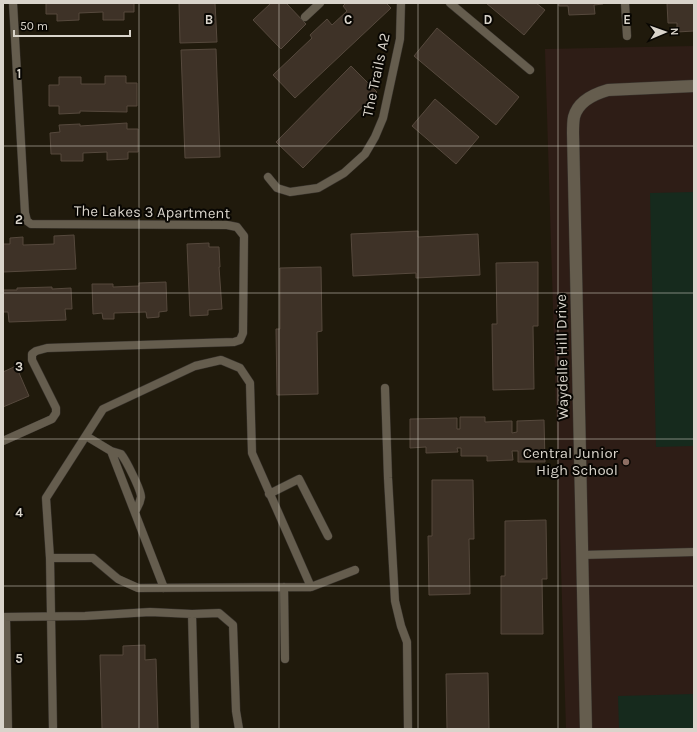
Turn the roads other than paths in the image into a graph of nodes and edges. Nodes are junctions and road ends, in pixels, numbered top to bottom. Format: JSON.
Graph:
{"nodes":[{"id":1,"x":13,"y":3,"type":"edge"},
{"id":2,"x":320,"y":3,"type":"edge"},
{"id":3,"x":401,"y":3,"type":"edge"},
{"id":4,"x":450,"y":3,"type":"edge"},
{"id":5,"x":626,"y":3,"type":"edge"},
{"id":6,"x":305,"y":17,"type":"dead end"},
{"id":7,"x":627,"y":36,"type":"dead end"},
{"id":8,"x":530,"y":70,"type":"dead end"},
{"id":9,"x":694,"y":86,"type":"edge"},
{"id":10,"x":268,"y":176,"type":"dead end"},
{"id":11,"x":385,"y":388,"type":"dead end"},
{"id":12,"x":86,"y":436,"type":"junction"},
{"id":13,"x":3,"y":441,"type":"edge"},
{"id":14,"x":111,"y":451,"type":"junction"},
{"id":15,"x":269,"y":494,"type":"junction"},
{"id":16,"x":134,"y":512,"type":"junction"},
{"id":17,"x":328,"y":536,"type":"dead end"},
{"id":18,"x":694,"y":552,"type":"edge"},
{"id":19,"x":582,"y":555,"type":"junction"},
{"id":20,"x":50,"y":558,"type":"junction"},
{"id":21,"x":355,"y":570,"type":"dead end"},
{"id":22,"x":284,"y":587,"type":"junction"},
{"id":23,"x":311,"y":587,"type":"junction"},
{"id":24,"x":164,"y":588,"type":"junction"},
{"id":25,"x":192,"y":614,"type":"junction"},
{"id":26,"x":52,"y":616,"type":"junction"},
{"id":27,"x":4,"y":617,"type":"edge"},
{"id":28,"x":285,"y":659,"type":"dead end"},
{"id":29,"x":8,"y":729,"type":"edge"},
{"id":30,"x":53,"y":729,"type":"edge"},
{"id":31,"x":195,"y":729,"type":"edge"},
{"id":32,"x":239,"y":729,"type":"edge"},
{"id":33,"x":408,"y":729,"type":"edge"},
{"id":34,"x":586,"y":729,"type":"edge"}],
"edges":[{"from":1,"to":13,"type":"lane","name":"The Lakes 3 Apartment"},
{"from":2,"to":6,"type":"lane"},
{"from":3,"to":10,"type":"lane","name":"The Trails A2"},
{"from":4,"to":8,"type":"lane"},
{"from":5,"to":7,"type":"lane"},
{"from":9,"to":19,"type":"street","name":"Waydelle Hill Drive"},
{"from":11,"to":33,"type":"lane"},
{"from":12,"to":14,"type":"lane"},
{"from":12,"to":15,"type":"lane"},
{"from":12,"to":20,"type":"lane"},
{"from":14,"to":16,"type":"lane"},
{"from":14,"to":16,"type":"lane"},
{"from":15,"to":17,"type":"lane"},
{"from":15,"to":23,"type":"lane"},
{"from":16,"to":24,"type":"lane"},
{"from":18,"to":19,"type":"lane"},
{"from":19,"to":34,"type":"street","name":"Waydelle Hill Drive"},
{"from":20,"to":24,"type":"lane"},
{"from":20,"to":26,"type":"lane"},
{"from":21,"to":23,"type":"lane"},
{"from":22,"to":23,"type":"lane"},
{"from":22,"to":24,"type":"lane"},
{"from":22,"to":28,"type":"lane"},
{"from":25,"to":26,"type":"lane"},
{"from":25,"to":31,"type":"lane"},
{"from":25,"to":32,"type":"lane"},
{"from":26,"to":27,"type":"lane"},
{"from":26,"to":30,"type":"lane"},
{"from":27,"to":29,"type":"lane"}]}
